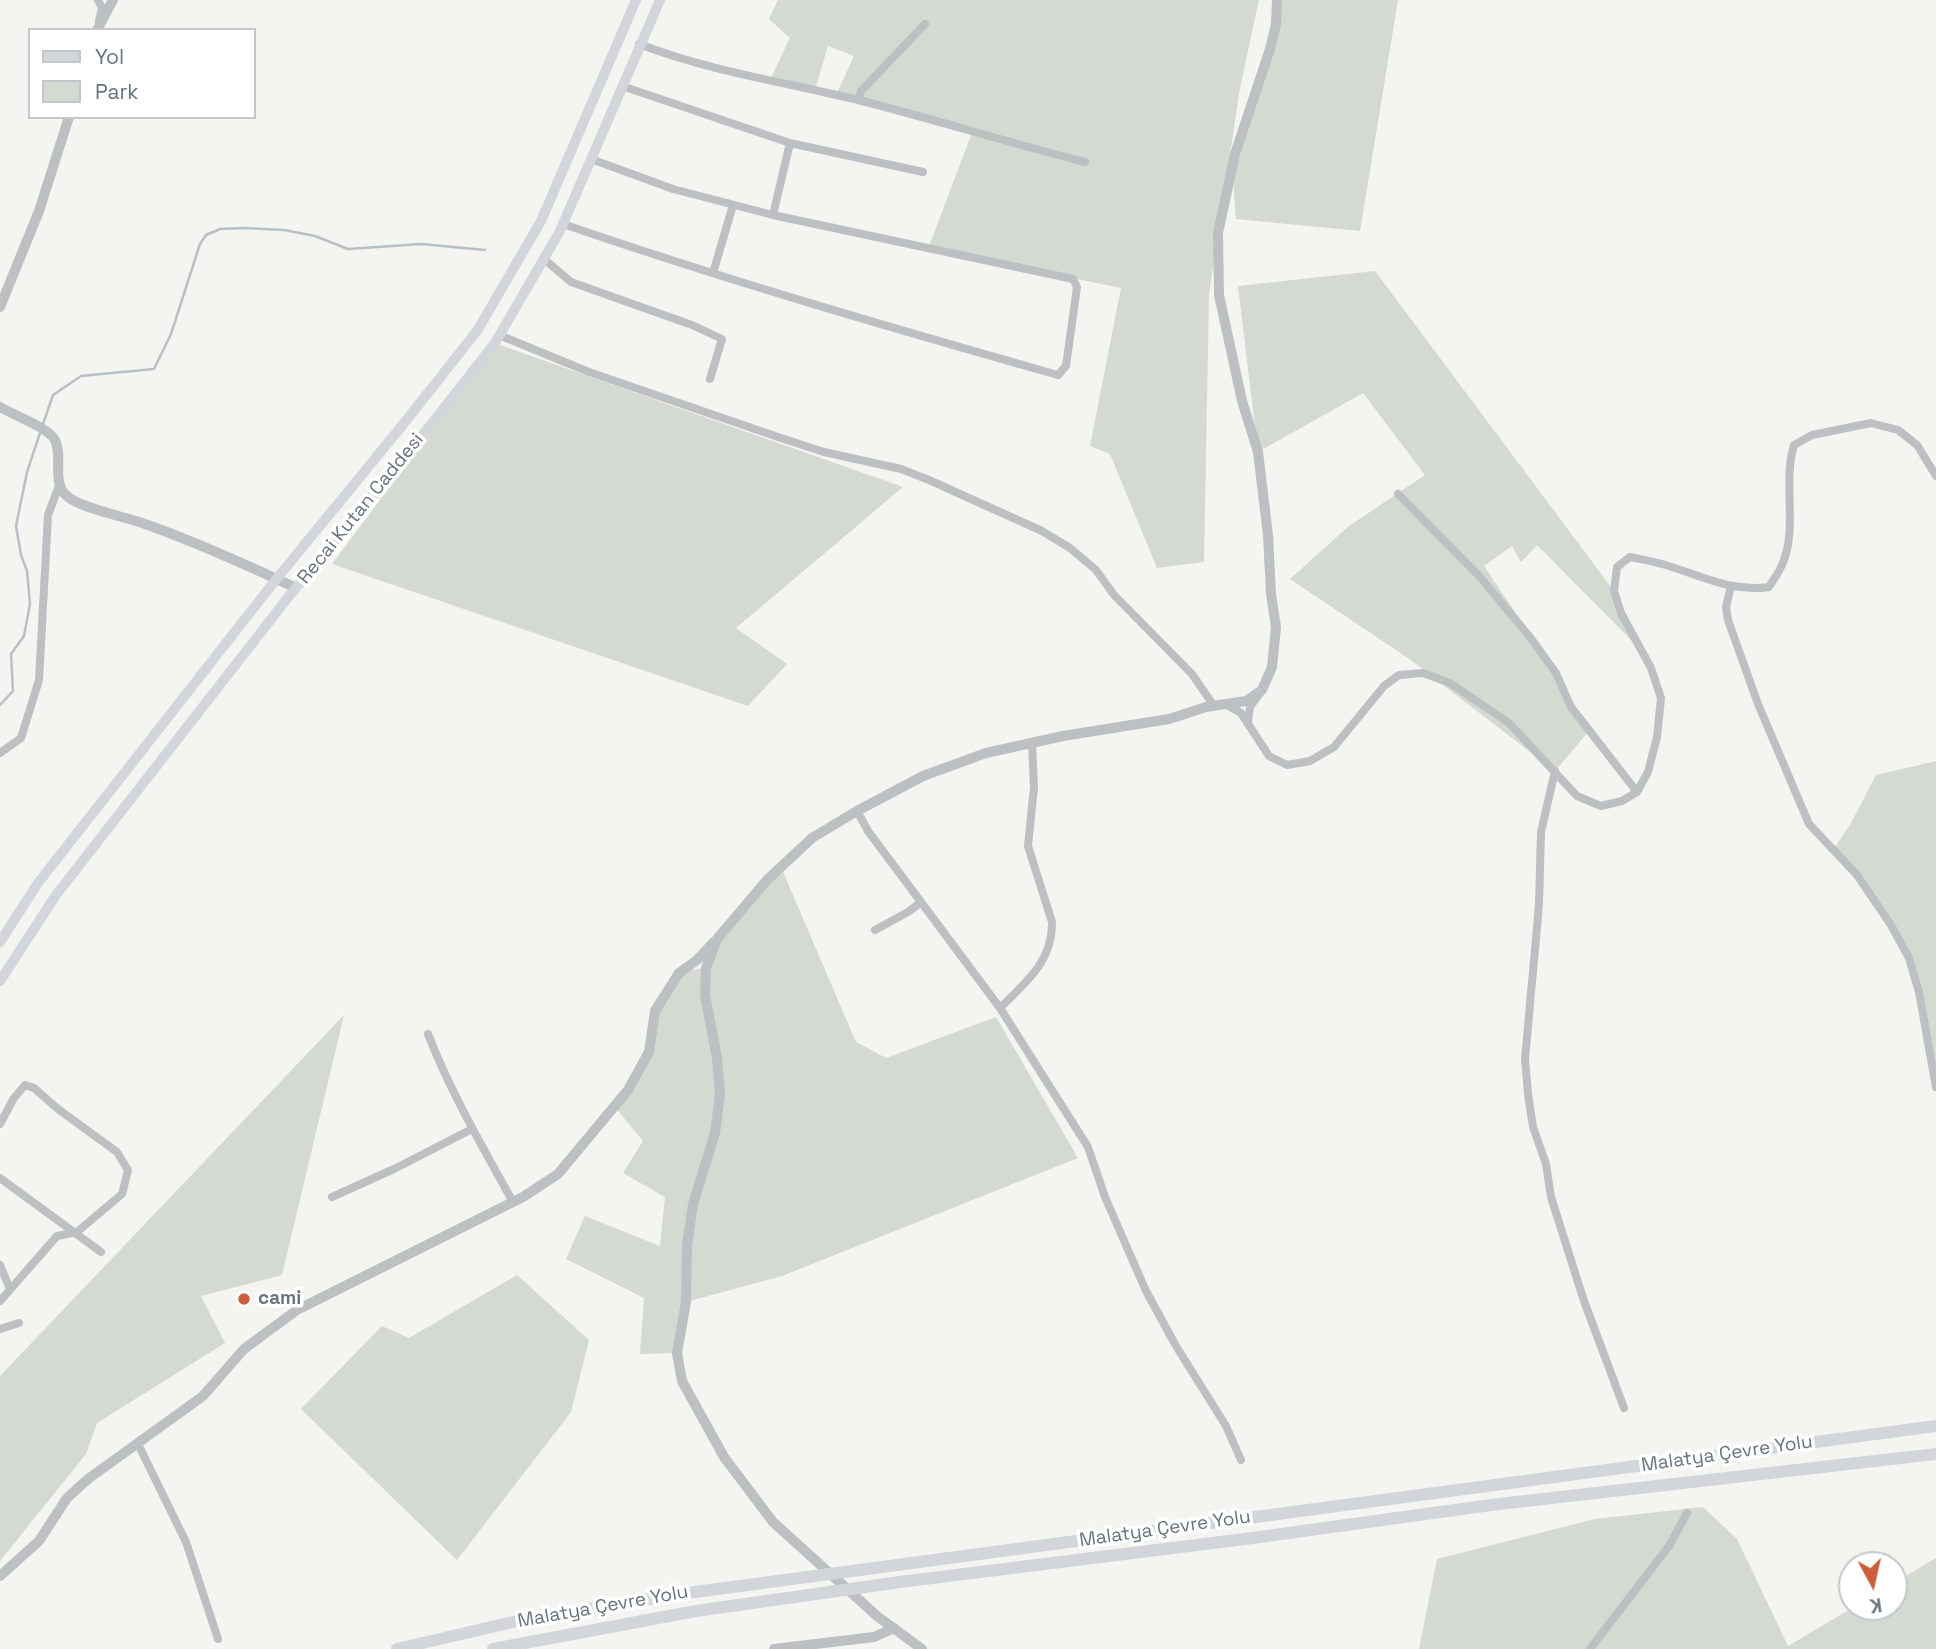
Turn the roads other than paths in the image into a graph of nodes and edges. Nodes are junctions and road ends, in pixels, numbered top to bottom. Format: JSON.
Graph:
{"nodes":[{"id":1,"x":98,"y":0,"type":"edge"},
{"id":2,"x":113,"y":0,"type":"edge"},
{"id":3,"x":636,"y":0,"type":"edge"},
{"id":4,"x":660,"y":0,"type":"edge"},
{"id":5,"x":1277,"y":0,"type":"edge"},
{"id":6,"x":925,"y":24,"type":"dead end"},
{"id":7,"x":97,"y":26,"type":"edge"},
{"id":8,"x":639,"y":44,"type":"junction"},
{"id":9,"x":622,"y":86,"type":"junction"},
{"id":10,"x":858,"y":100,"type":"junction"},
{"id":11,"x":67,"y":119,"type":"edge"},
{"id":12,"x":790,"y":143,"type":"junction"},
{"id":13,"x":591,"y":159,"type":"junction"},
{"id":14,"x":1085,"y":162,"type":"dead end"},
{"id":15,"x":923,"y":172,"type":"dead end"},
{"id":16,"x":733,"y":205,"type":"junction"},
{"id":17,"x":773,"y":215,"type":"junction"},
{"id":18,"x":563,"y":224,"type":"junction"},
{"id":19,"x":544,"y":259,"type":"junction"},
{"id":20,"x":713,"y":274,"type":"junction"},
{"id":21,"x":0,"y":307,"type":"edge"},
{"id":22,"x":499,"y":335,"type":"junction"},
{"id":23,"x":710,"y":379,"type":"dead end"},
{"id":24,"x":0,"y":407,"type":"edge"},
{"id":25,"x":1936,"y":477,"type":"edge"},
{"id":26,"x":60,"y":483,"type":"junction"},
{"id":27,"x":1398,"y":495,"type":"dead end"},
{"id":28,"x":276,"y":579,"type":"junction"},
{"id":29,"x":1731,"y":586,"type":"junction"},
{"id":30,"x":296,"y":588,"type":"junction"},
{"id":31,"x":1262,"y":690,"type":"junction"},
{"id":32,"x":1225,"y":704,"type":"junction"},
{"id":33,"x":1214,"y":706,"type":"junction"},
{"id":34,"x":1248,"y":722,"type":"junction"},
{"id":35,"x":1032,"y":743,"type":"junction"},
{"id":36,"x":0,"y":753,"type":"edge"},
{"id":37,"x":1555,"y":771,"type":"junction"},
{"id":38,"x":1637,"y":792,"type":"junction"},
{"id":39,"x":857,"y":811,"type":"junction"},
{"id":40,"x":920,"y":903,"type":"junction"},
{"id":41,"x":875,"y":930,"type":"dead end"},
{"id":42,"x":717,"y":939,"type":"junction"},
{"id":43,"x":0,"y":942,"type":"edge"},
{"id":44,"x":0,"y":981,"type":"edge"},
{"id":45,"x":1000,"y":1007,"type":"junction"},
{"id":46,"x":428,"y":1034,"type":"dead end"},
{"id":47,"x":1936,"y":1087,"type":"edge"},
{"id":48,"x":0,"y":1124,"type":"edge"},
{"id":49,"x":472,"y":1129,"type":"junction"},
{"id":50,"x":0,"y":1178,"type":"edge"},
{"id":51,"x":332,"y":1197,"type":"dead end"},
{"id":52,"x":513,"y":1202,"type":"junction"},
{"id":53,"x":77,"y":1232,"type":"junction"},
{"id":54,"x":101,"y":1252,"type":"dead end"},
{"id":55,"x":0,"y":1265,"type":"edge"},
{"id":56,"x":9,"y":1287,"type":"junction"},
{"id":57,"x":0,"y":1301,"type":"edge"},
{"id":58,"x":19,"y":1323,"type":"dead end"},
{"id":59,"x":0,"y":1329,"type":"edge"},
{"id":60,"x":1624,"y":1408,"type":"dead end"},
{"id":61,"x":1936,"y":1426,"type":"edge"},
{"id":62,"x":138,"y":1444,"type":"junction"},
{"id":63,"x":1936,"y":1454,"type":"edge"},
{"id":64,"x":1241,"y":1460,"type":"dead end"},
{"id":65,"x":1687,"y":1513,"type":"dead end"},
{"id":66,"x":0,"y":1576,"type":"edge"},
{"id":67,"x":894,"y":1628,"type":"junction"},
{"id":68,"x":218,"y":1639,"type":"dead end"},
{"id":69,"x":397,"y":1649,"type":"edge"},
{"id":70,"x":493,"y":1649,"type":"edge"},
{"id":71,"x":774,"y":1649,"type":"edge"},
{"id":72,"x":922,"y":1649,"type":"edge"},
{"id":73,"x":1590,"y":1649,"type":"edge"}],
"edges":[{"from":1,"to":7,"type":"street"},
{"from":2,"to":7,"type":"street"},
{"from":3,"to":28,"type":"main road","name":"Recai Kutan Caddesi"},
{"from":4,"to":8,"type":"main road","name":"Recai Kutan Caddesi"},
{"from":5,"to":31,"type":"street"},
{"from":6,"to":10,"type":"street"},
{"from":8,"to":9,"type":"main road","name":"Recai Kutan Caddesi"},
{"from":8,"to":10,"type":"street"},
{"from":9,"to":12,"type":"street"},
{"from":9,"to":13,"type":"main road","name":"Recai Kutan Caddesi"},
{"from":10,"to":14,"type":"street"},
{"from":11,"to":21,"type":"street"},
{"from":12,"to":15,"type":"street"},
{"from":12,"to":17,"type":"street"},
{"from":13,"to":16,"type":"street"},
{"from":13,"to":18,"type":"main road","name":"Recai Kutan Caddesi"},
{"from":16,"to":17,"type":"street"},
{"from":16,"to":20,"type":"street"},
{"from":17,"to":20,"type":"street"},
{"from":18,"to":19,"type":"main road","name":"Recai Kutan Caddesi"},
{"from":18,"to":20,"type":"street"},
{"from":19,"to":22,"type":"main road","name":"Recai Kutan Caddesi"},
{"from":19,"to":23,"type":"street"},
{"from":22,"to":30,"type":"main road","name":"Recai Kutan Caddesi"},
{"from":22,"to":33,"type":"street"},
{"from":24,"to":26,"type":"street"},
{"from":25,"to":29,"type":"street"},
{"from":26,"to":28,"type":"street"},
{"from":26,"to":36,"type":"street"},
{"from":27,"to":38,"type":"street"},
{"from":28,"to":30,"type":"street"},
{"from":28,"to":43,"type":"main road","name":"Recai Kutan Caddesi"},
{"from":29,"to":38,"type":"street"},
{"from":29,"to":47,"type":"street"},
{"from":30,"to":44,"type":"main road","name":"Recai Kutan Caddesi"},
{"from":31,"to":32,"type":"street"},
{"from":31,"to":34,"type":"street"},
{"from":32,"to":33,"type":"street"},
{"from":32,"to":34,"type":"street"},
{"from":33,"to":35,"type":"street"},
{"from":34,"to":37,"type":"street"},
{"from":35,"to":39,"type":"street"},
{"from":35,"to":45,"type":"street"},
{"from":37,"to":38,"type":"street"},
{"from":37,"to":60,"type":"street"},
{"from":39,"to":40,"type":"street"},
{"from":39,"to":42,"type":"street"},
{"from":40,"to":41,"type":"street"},
{"from":40,"to":45,"type":"street"},
{"from":42,"to":52,"type":"street"},
{"from":42,"to":67,"type":"street"},
{"from":45,"to":64,"type":"street"},
{"from":46,"to":49,"type":"street"},
{"from":48,"to":53,"type":"street"},
{"from":49,"to":51,"type":"street"},
{"from":49,"to":52,"type":"street"},
{"from":50,"to":53,"type":"street"},
{"from":52,"to":62,"type":"street"},
{"from":53,"to":54,"type":"street"},
{"from":53,"to":56,"type":"street"},
{"from":55,"to":56,"type":"street"},
{"from":56,"to":57,"type":"street"},
{"from":58,"to":59,"type":"street"},
{"from":61,"to":69,"type":"highway","name":"Malatya Çevre Yolu"},
{"from":62,"to":66,"type":"street"},
{"from":62,"to":68,"type":"street"},
{"from":63,"to":70,"type":"highway","name":"Malatya Çevre Yolu"},
{"from":65,"to":73,"type":"street"},
{"from":67,"to":71,"type":"street"},
{"from":67,"to":72,"type":"street"}]}
